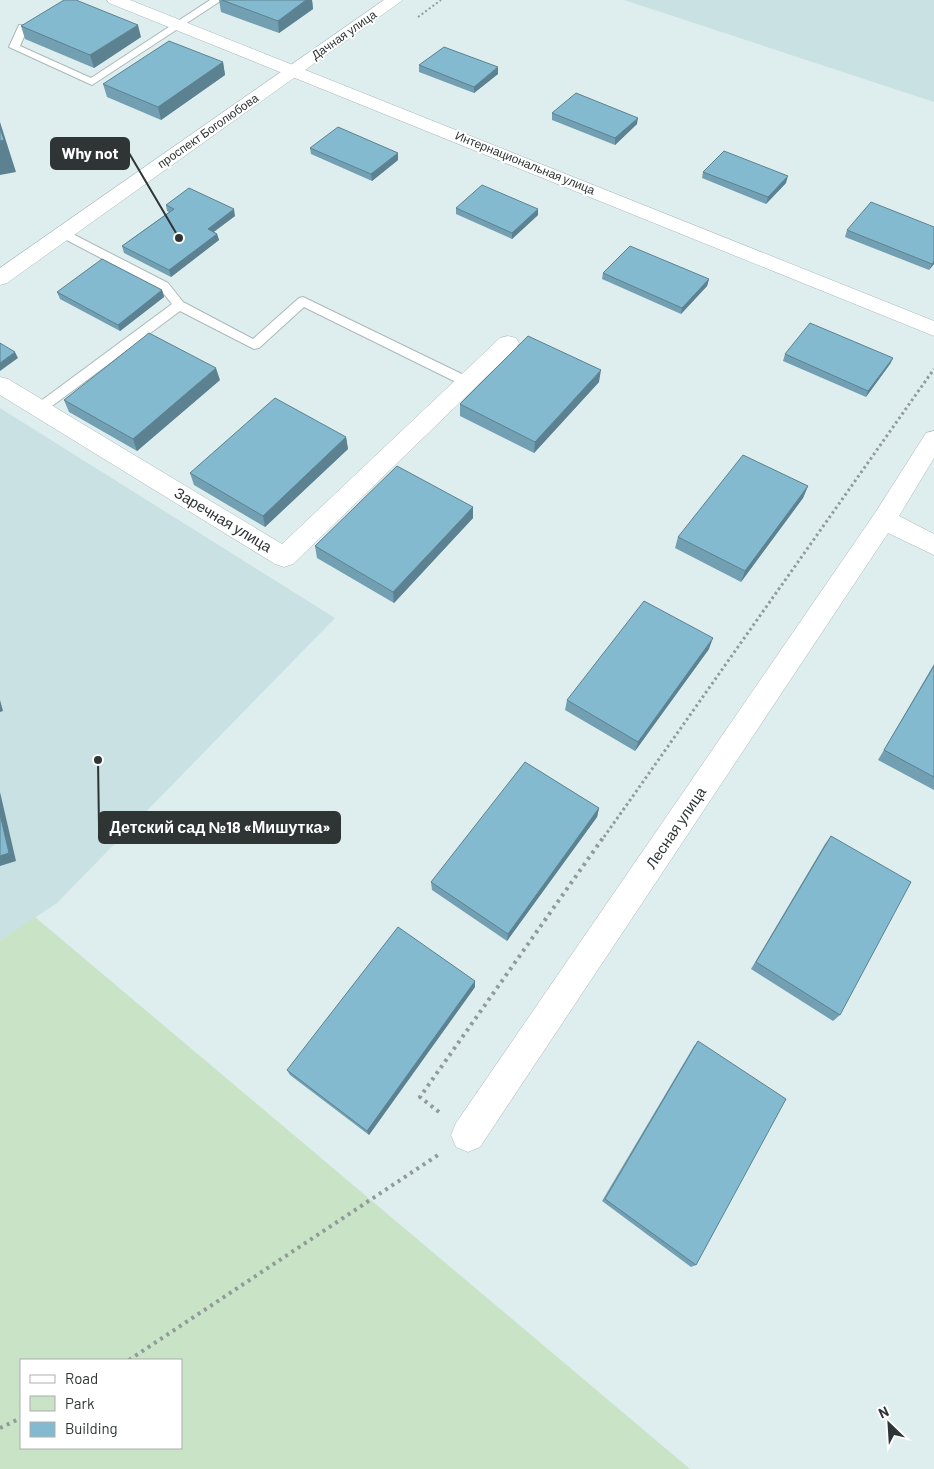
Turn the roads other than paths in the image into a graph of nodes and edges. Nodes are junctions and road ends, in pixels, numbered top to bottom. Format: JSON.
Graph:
{"nodes":[{"id":1,"x":114,"y":0,"type":"edge"},
{"id":2,"x":217,"y":0,"type":"edge"},
{"id":3,"x":395,"y":0,"type":"edge"},
{"id":4,"x":180,"y":26,"type":"junction"},
{"id":5,"x":23,"y":27,"type":"edge"},
{"id":6,"x":294,"y":70,"type":"junction"},
{"id":7,"x":62,"y":233,"type":"junction"},
{"id":8,"x":0,"y":278,"type":"edge"},
{"id":9,"x":179,"y":305,"type":"junction"},
{"id":10,"x":934,"y":329,"type":"edge"},
{"id":11,"x":508,"y":343,"type":"dead end"},
{"id":12,"x":467,"y":382,"type":"junction"},
{"id":13,"x":0,"y":385,"type":"edge"},
{"id":14,"x":39,"y":409,"type":"junction"},
{"id":15,"x":934,"y":439,"type":"edge"},
{"id":16,"x":884,"y":520,"type":"junction"},
{"id":17,"x":934,"y":545,"type":"edge"},
{"id":18,"x":468,"y":1135,"type":"road end"}],
"edges":[{"from":1,"to":4,"type":"street","name":"Интернациональная улица"},
{"from":2,"to":4,"type":"lane"},
{"from":3,"to":6,"type":"street","name":"Дачная улица"},
{"from":4,"to":5,"type":"lane"},
{"from":4,"to":6,"type":"street","name":"Интернациональная улица"},
{"from":6,"to":7,"type":"street","name":"проспект Боголюбова"},
{"from":6,"to":10,"type":"street","name":"Интернациональная улица"},
{"from":7,"to":8,"type":"street","name":"проспект Боголюбова"},
{"from":7,"to":9,"type":"lane"},
{"from":9,"to":12,"type":"lane"},
{"from":9,"to":14,"type":"lane"},
{"from":11,"to":12,"type":"street","name":"Заречная улица"},
{"from":12,"to":14,"type":"street","name":"Заречная улица"},
{"from":13,"to":14,"type":"street","name":"Заречная улица"},
{"from":15,"to":16,"type":"street","name":"Лесная улица"},
{"from":16,"to":17,"type":"street"},
{"from":16,"to":18,"type":"street","name":"Лесная улица"}]}
